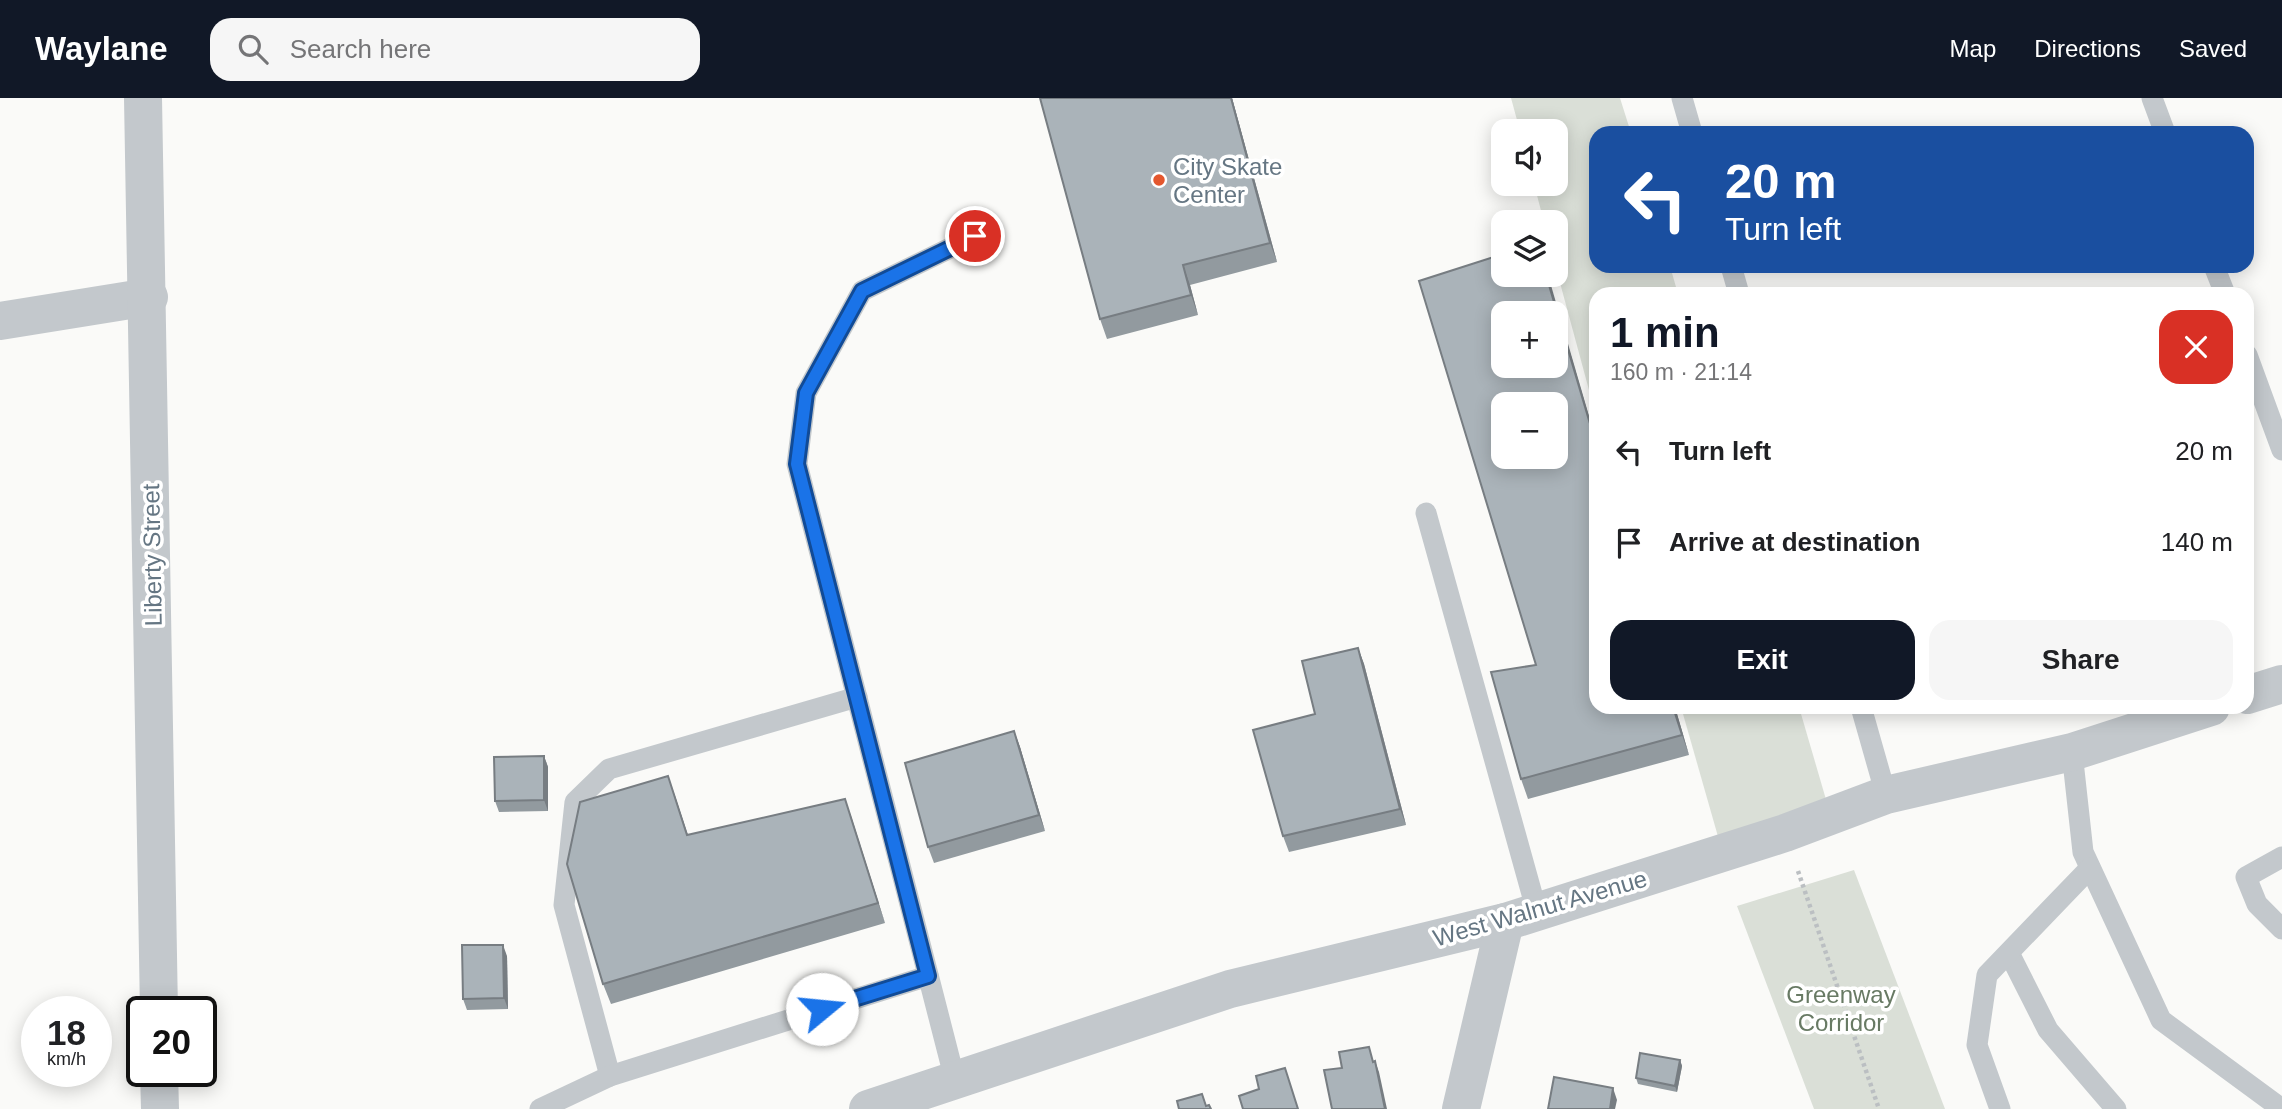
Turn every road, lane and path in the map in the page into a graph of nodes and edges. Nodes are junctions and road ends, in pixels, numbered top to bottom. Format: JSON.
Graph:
{"nodes":[{"id":1,"x":143,"y":98,"type":"edge"},
{"id":2,"x":1682,"y":98,"type":"edge"},
{"id":3,"x":2152,"y":98,"type":"edge"},
{"id":4,"x":1690,"y":126,"type":"edge"},
{"id":5,"x":2162,"y":126,"type":"edge"},
{"id":6,"x":975,"y":236,"type":"dead end"},
{"id":7,"x":149,"y":297,"type":"junction"},
{"id":8,"x":0,"y":321,"type":"edge"},
{"id":9,"x":2254,"y":374,"type":"edge"},
{"id":10,"x":2282,"y":450,"type":"edge"},
{"id":11,"x":1426,"y":513,"type":"dead end"},
{"id":12,"x":2282,"y":684,"type":"edge"},
{"id":13,"x":2254,"y":693,"type":"edge"},
{"id":14,"x":857,"y":697,"type":"junction"},
{"id":15,"x":1863,"y":714,"type":"edge"},
{"id":16,"x":2189,"y":714,"type":"edge"},
{"id":17,"x":2071,"y":752,"type":"junction"},
{"id":18,"x":1886,"y":795,"type":"junction"},
{"id":19,"x":2282,"y":858,"type":"edge"},
{"id":20,"x":1794,"y":861,"type":"dead end"},
{"id":21,"x":2090,"y":868,"type":"junction"},
{"id":22,"x":1521,"y":917,"type":"junction"},
{"id":23,"x":2282,"y":929,"type":"edge"},
{"id":24,"x":2008,"y":953,"type":"junction"},
{"id":25,"x":928,"y":976,"type":"junction"},
{"id":26,"x":159,"y":996,"type":"edge"},
{"id":27,"x":610,"y":1076,"type":"junction"},
{"id":28,"x":955,"y":1080,"type":"junction"},
{"id":29,"x":159,"y":1087,"type":"edge"},
{"id":30,"x":160,"y":1109,"type":"edge"},
{"id":31,"x":540,"y":1109,"type":"edge"},
{"id":32,"x":868,"y":1109,"type":"edge"},
{"id":33,"x":1461,"y":1109,"type":"edge"},
{"id":34,"x":1879,"y":1109,"type":"edge"},
{"id":35,"x":2000,"y":1109,"type":"edge"},
{"id":36,"x":2116,"y":1109,"type":"edge"},
{"id":37,"x":2282,"y":1109,"type":"edge"}],
"edges":[{"from":1,"to":7,"type":"street","name":"Liberty Street"},
{"from":2,"to":4,"type":"lane"},
{"from":3,"to":5,"type":"lane"},
{"from":6,"to":14,"type":"lane"},
{"from":7,"to":8,"type":"street"},
{"from":7,"to":26,"type":"street","name":"Liberty Street"},
{"from":9,"to":10,"type":"lane"},
{"from":11,"to":22,"type":"lane"},
{"from":12,"to":13,"type":"street"},
{"from":14,"to":25,"type":"lane"},
{"from":14,"to":27,"type":"lane"},
{"from":15,"to":18,"type":"lane"},
{"from":16,"to":17,"type":"street","name":"West Walnut Avenue"},
{"from":17,"to":18,"type":"street","name":"West Walnut Avenue"},
{"from":17,"to":21,"type":"lane"},
{"from":18,"to":22,"type":"street","name":"West Walnut Avenue"},
{"from":19,"to":23,"type":"lane"},
{"from":20,"to":34,"type":"path"},
{"from":21,"to":24,"type":"lane"},
{"from":21,"to":37,"type":"lane"},
{"from":22,"to":28,"type":"street","name":"West Walnut Avenue"},
{"from":22,"to":33,"type":"street"},
{"from":24,"to":35,"type":"lane"},
{"from":24,"to":36,"type":"lane"},
{"from":25,"to":27,"type":"lane"},
{"from":25,"to":28,"type":"lane"},
{"from":27,"to":31,"type":"lane"},
{"from":28,"to":32,"type":"street","name":"West Walnut Avenue"},
{"from":29,"to":30,"type":"street"}]}
